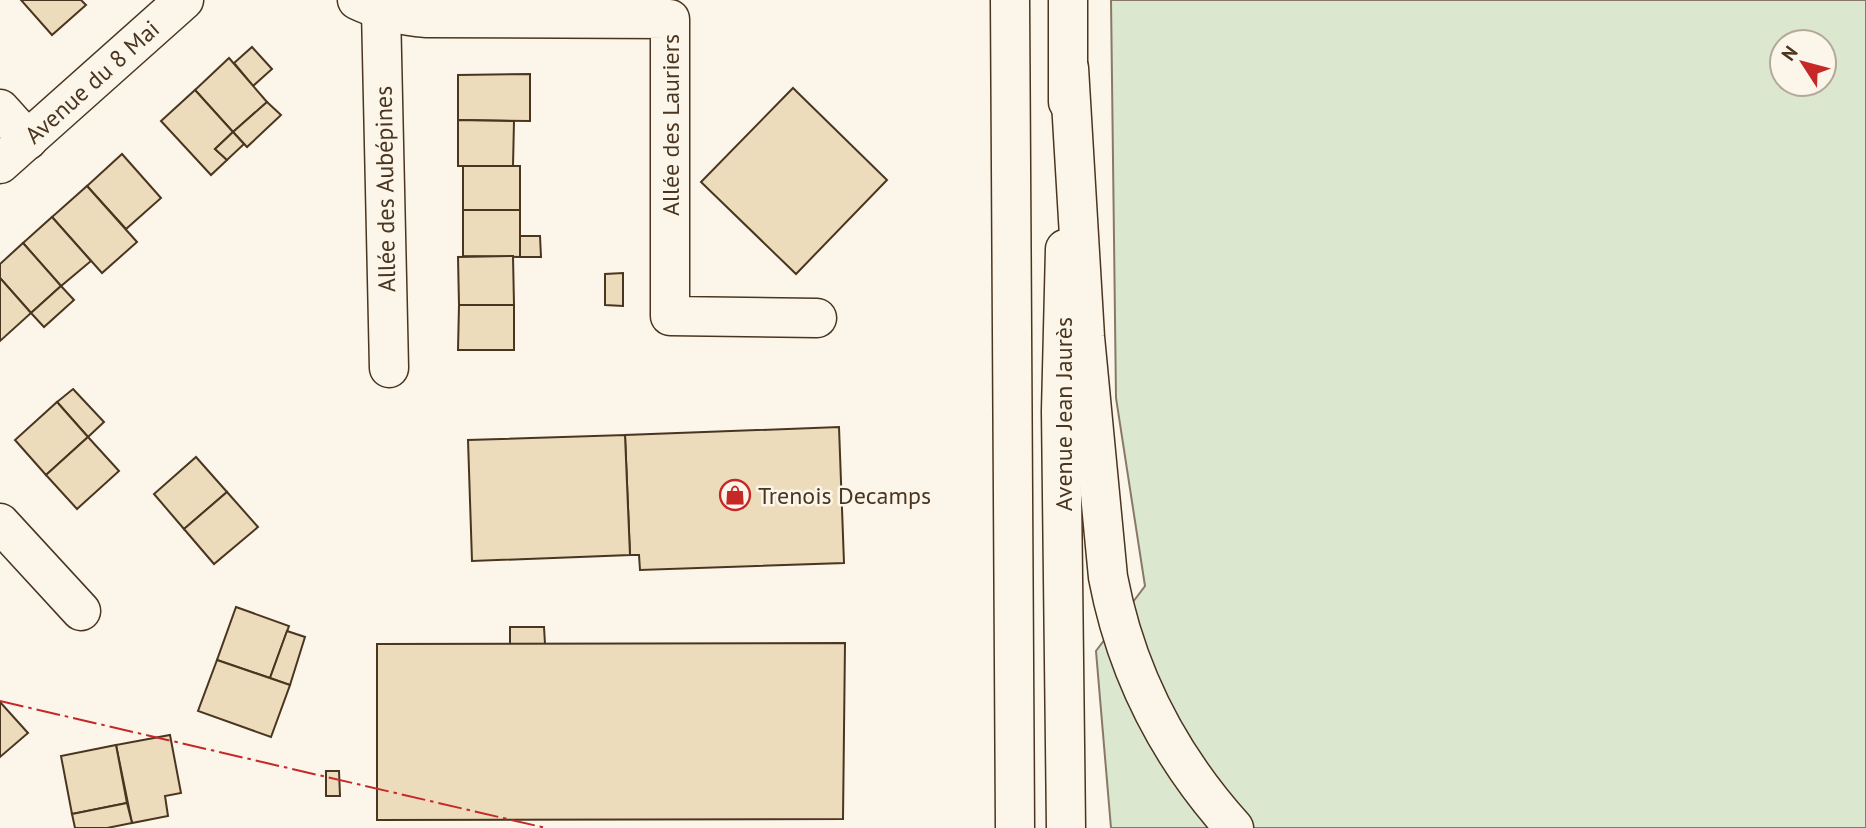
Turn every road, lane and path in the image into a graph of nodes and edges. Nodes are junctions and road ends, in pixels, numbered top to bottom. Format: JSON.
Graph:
{"nodes":[{"id":1,"x":184,"y":0,"type":"edge"},
{"id":2,"x":1010,"y":0,"type":"edge"},
{"id":3,"x":1068,"y":0,"type":"edge"},
{"id":4,"x":369,"y":5,"type":"edge"},
{"id":5,"x":1069,"y":68,"type":"junction"},
{"id":6,"x":0,"y":109,"type":"edge"},
{"id":7,"x":14,"y":152,"type":"edge"},
{"id":8,"x":817,"y":318,"type":"dead end"},
{"id":9,"x":389,"y":368,"type":"dead end"},
{"id":10,"x":0,"y":523,"type":"edge"},
{"id":11,"x":81,"y":611,"type":"dead end"},
{"id":12,"x":1015,"y":828,"type":"edge"},
{"id":13,"x":1066,"y":828,"type":"edge"},
{"id":14,"x":1234,"y":828,"type":"edge"}],
"edges":[{"from":1,"to":7,"type":"main road","name":"Avenue du 8 Mai"},
{"from":2,"to":12,"type":"main road","name":"Avenue Jean Jaurès"},
{"from":3,"to":5,"type":"main road","name":"Avenue Jean Jaurès"},
{"from":4,"to":8,"type":"main road","name":"Allée des Lauriers"},
{"from":4,"to":9,"type":"main road","name":"Allée des Aubépines"},
{"from":5,"to":13,"type":"main road","name":"Avenue Jean Jaurès"},
{"from":5,"to":14,"type":"main road"},
{"from":6,"to":7,"type":"main road"},
{"from":10,"to":11,"type":"main road"}]}
